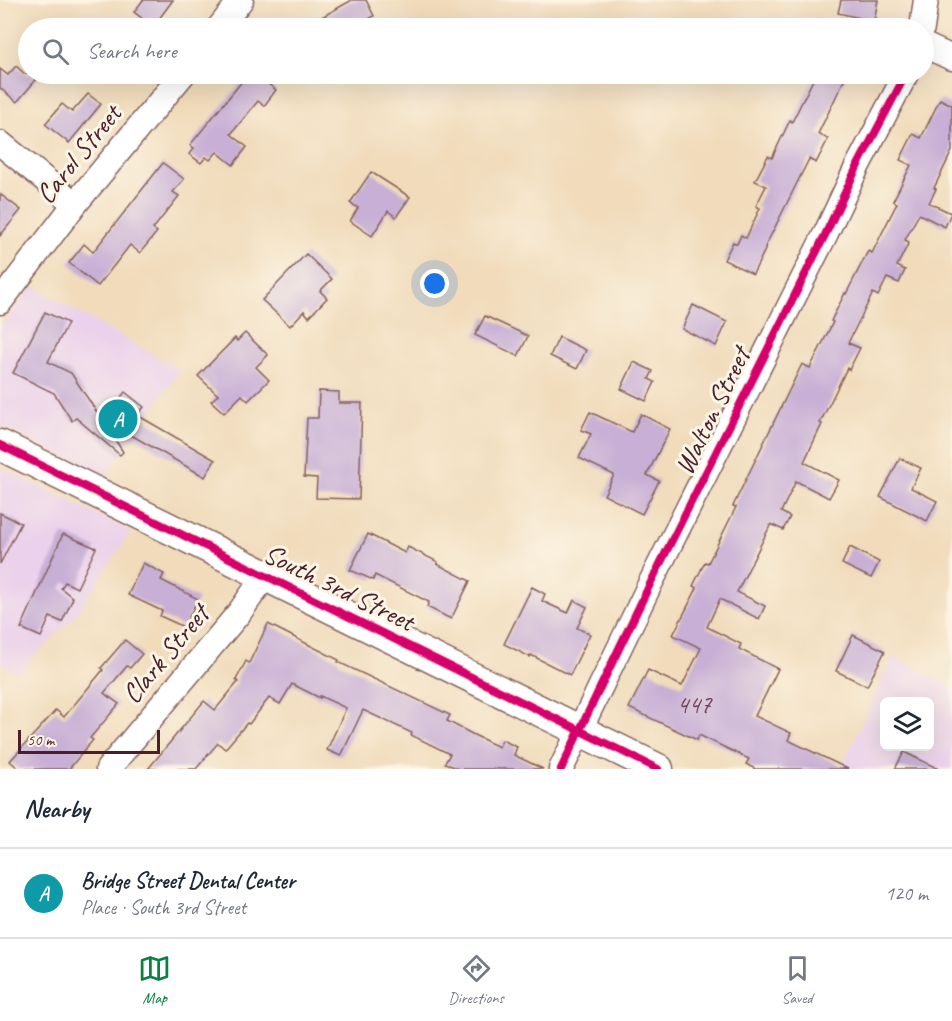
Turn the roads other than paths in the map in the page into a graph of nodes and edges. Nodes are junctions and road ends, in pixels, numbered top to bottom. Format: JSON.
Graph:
{"nodes":[{"id":1,"x":241,"y":0,"type":"edge"},
{"id":2,"x":926,"y":0,"type":"edge"},
{"id":3,"x":227,"y":18,"type":"edge"},
{"id":4,"x":923,"y":18,"type":"edge"},
{"id":5,"x":934,"y":50,"type":"edge"},
{"id":6,"x":952,"y":58,"type":"edge"},
{"id":7,"x":175,"y":84,"type":"edge"},
{"id":8,"x":901,"y":84,"type":"edge"},
{"id":9,"x":0,"y":143,"type":"edge"},
{"id":10,"x":75,"y":204,"type":"junction"},
{"id":11,"x":0,"y":302,"type":"edge"},
{"id":12,"x":0,"y":445,"type":"edge"},
{"id":13,"x":265,"y":576,"type":"junction"},
{"id":14,"x":580,"y":731,"type":"junction"},
{"id":15,"x":108,"y":769,"type":"edge"},
{"id":16,"x":561,"y":769,"type":"edge"},
{"id":17,"x":658,"y":769,"type":"edge"}],
"edges":[{"from":1,"to":3,"type":"street"},
{"from":2,"to":4,"type":"street"},
{"from":5,"to":6,"type":"street"},
{"from":7,"to":10,"type":"street","name":"Carol Street"},
{"from":8,"to":14,"type":"street","name":"Walton Street"},
{"from":9,"to":10,"type":"street"},
{"from":10,"to":11,"type":"street","name":"Carol Street"},
{"from":12,"to":13,"type":"main road","name":"South 3rd Street"},
{"from":13,"to":14,"type":"main road","name":"South 3rd Street"},
{"from":13,"to":15,"type":"street","name":"Clark Street"},
{"from":14,"to":16,"type":"street","name":"Walton Street"},
{"from":14,"to":17,"type":"main road","name":"South 3rd Street"}]}
